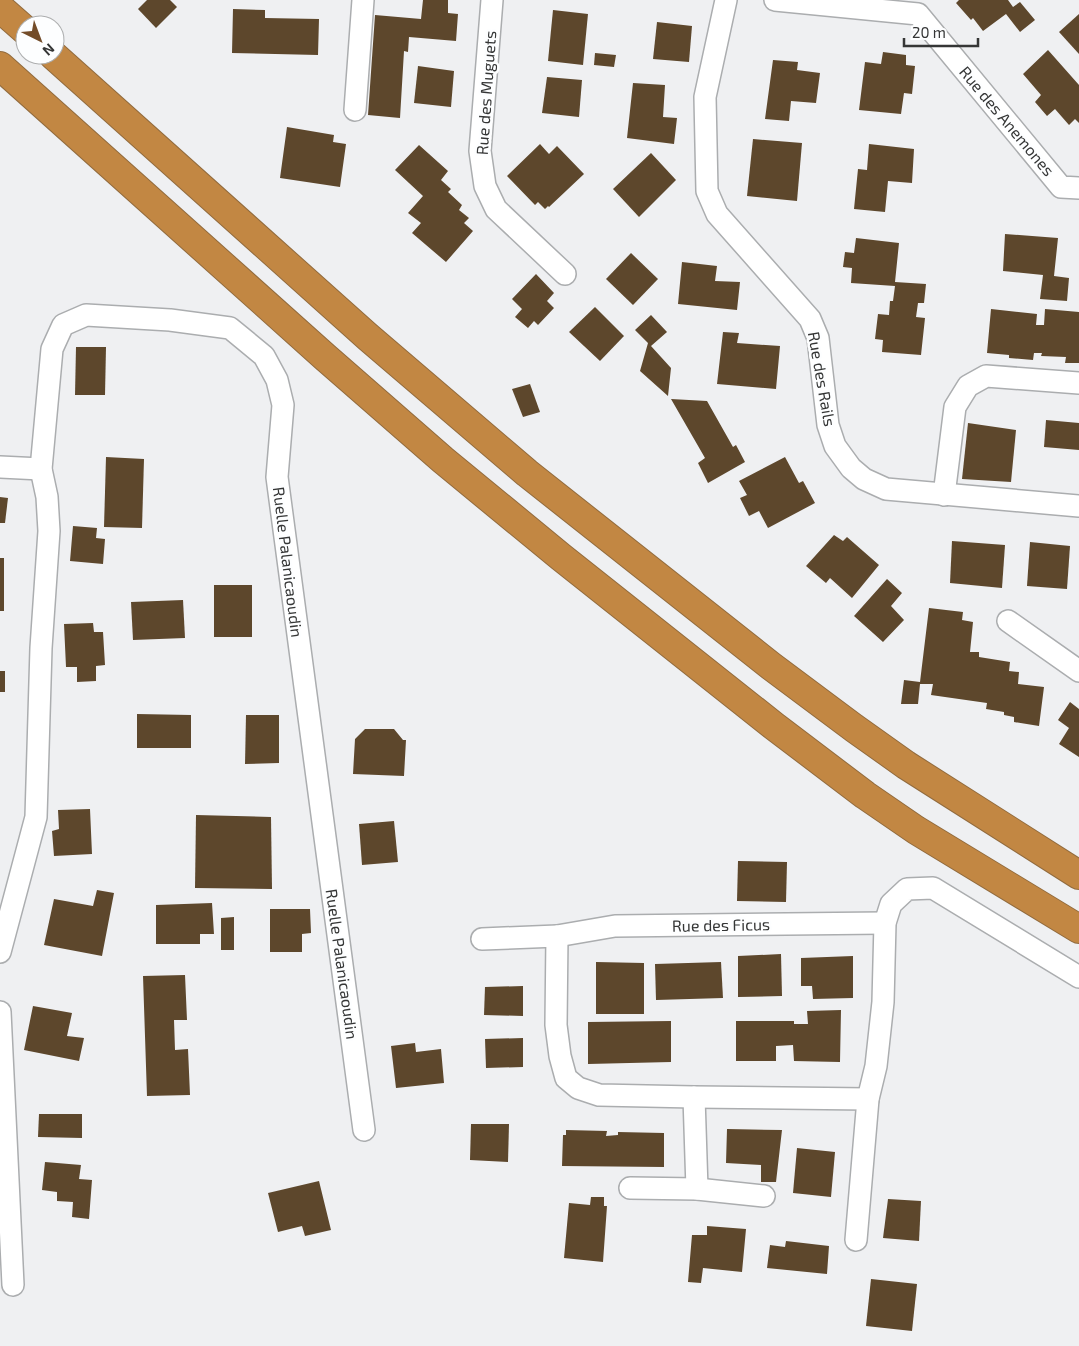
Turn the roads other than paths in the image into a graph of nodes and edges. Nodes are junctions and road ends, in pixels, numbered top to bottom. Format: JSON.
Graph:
{"nodes":[{"id":1,"x":363,"y":0,"type":"edge"},
{"id":2,"x":492,"y":0,"type":"edge"},
{"id":3,"x":726,"y":0,"type":"edge"},
{"id":4,"x":774,"y":0,"type":"edge"},
{"id":5,"x":0,"y":8,"type":"edge"},
{"id":6,"x":15,"y":21,"type":"edge"},
{"id":7,"x":64,"y":65,"type":"edge"},
{"id":8,"x":0,"y":66,"type":"edge"},
{"id":9,"x":355,"y":110,"type":"dead end"},
{"id":10,"x":1079,"y":188,"type":"edge"},
{"id":11,"x":565,"y":274,"type":"dead end"},
{"id":12,"x":1079,"y":383,"type":"edge"},
{"id":13,"x":0,"y":467,"type":"edge"},
{"id":14,"x":41,"y":469,"type":"junction"},
{"id":15,"x":944,"y":495,"type":"junction"},
{"id":16,"x":1079,"y":506,"type":"edge"},
{"id":17,"x":1008,"y":622,"type":"dead end"},
{"id":18,"x":1079,"y":670,"type":"edge"},
{"id":19,"x":1079,"y":875,"type":"edge"},
{"id":20,"x":885,"y":923,"type":"junction"},
{"id":21,"x":1079,"y":930,"type":"edge"},
{"id":22,"x":557,"y":936,"type":"junction"},
{"id":23,"x":482,"y":939,"type":"dead end"},
{"id":24,"x":0,"y":952,"type":"edge"},
{"id":25,"x":1079,"y":977,"type":"edge"},
{"id":26,"x":0,"y":1012,"type":"edge"},
{"id":27,"x":694,"y":1098,"type":"junction"},
{"id":28,"x":868,"y":1099,"type":"junction"},
{"id":29,"x":364,"y":1130,"type":"dead end"},
{"id":30,"x":630,"y":1188,"type":"dead end"},
{"id":31,"x":697,"y":1189,"type":"junction"},
{"id":32,"x":764,"y":1196,"type":"dead end"},
{"id":33,"x":856,"y":1240,"type":"dead end"},
{"id":34,"x":13,"y":1285,"type":"dead end"}],
"edges":[{"from":1,"to":9,"type":"street"},
{"from":2,"to":11,"type":"street","name":"Rue des Muguets"},
{"from":3,"to":15,"type":"street","name":"Rue des Rails"},
{"from":4,"to":10,"type":"street","name":"Rue des Anemones"},
{"from":5,"to":6,"type":"highway"},
{"from":7,"to":19,"type":"highway"},
{"from":8,"to":21,"type":"highway"},
{"from":12,"to":15,"type":"street"},
{"from":13,"to":14,"type":"street"},
{"from":14,"to":24,"type":"street","name":"Ruelle Palanicaoudin"},
{"from":14,"to":29,"type":"street","name":"Ruelle Palanicaoudin"},
{"from":15,"to":16,"type":"street","name":"Rue des Rails"},
{"from":17,"to":18,"type":"street"},
{"from":20,"to":22,"type":"street","name":"Rue des Ficus"},
{"from":20,"to":25,"type":"street"},
{"from":20,"to":28,"type":"street"},
{"from":22,"to":23,"type":"street","name":"Rue des Ficus"},
{"from":22,"to":27,"type":"street"},
{"from":26,"to":34,"type":"street"},
{"from":27,"to":28,"type":"street"},
{"from":27,"to":31,"type":"street"},
{"from":28,"to":33,"type":"street"},
{"from":30,"to":31,"type":"street"},
{"from":31,"to":32,"type":"street"}]}
